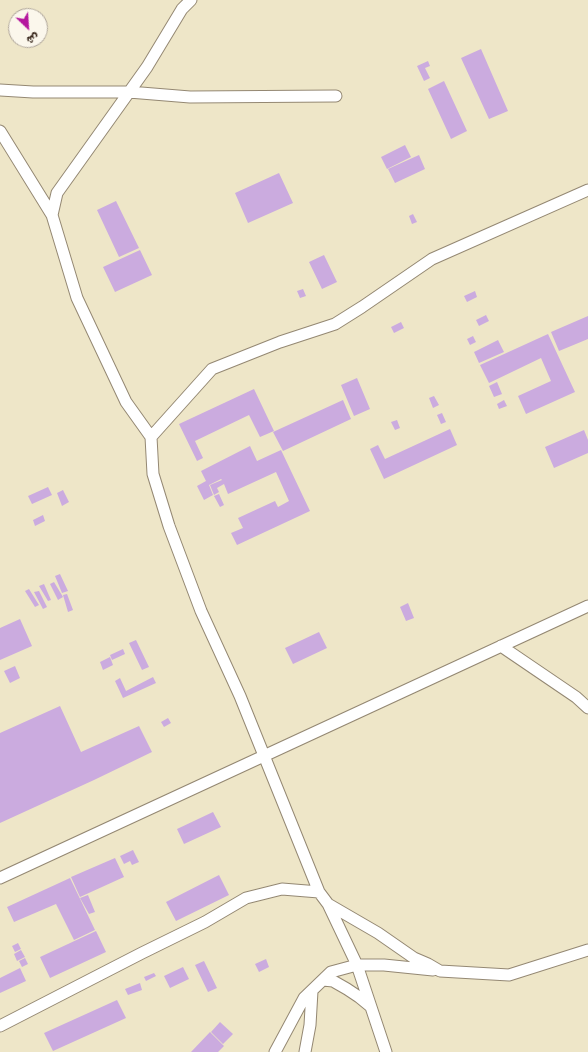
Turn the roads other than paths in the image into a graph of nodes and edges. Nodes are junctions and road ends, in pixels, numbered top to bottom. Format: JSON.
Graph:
{"nodes":[{"id":1,"x":190,"y":0,"type":"edge"},
{"id":2,"x":0,"y":90,"type":"edge"},
{"id":3,"x":129,"y":92,"type":"junction"},
{"id":4,"x":336,"y":96,"type":"dead end"},
{"id":5,"x":0,"y":131,"type":"edge"},
{"id":6,"x":588,"y":190,"type":"edge"},
{"id":7,"x":52,"y":215,"type":"junction"},
{"id":8,"x":151,"y":437,"type":"junction"},
{"id":9,"x":588,"y":606,"type":"edge"},
{"id":10,"x":501,"y":646,"type":"junction"},
{"id":11,"x":588,"y":708,"type":"edge"},
{"id":12,"x":264,"y":756,"type":"junction"},
{"id":13,"x":0,"y":878,"type":"edge"},
{"id":14,"x":319,"y":892,"type":"junction"},
{"id":15,"x":328,"y":904,"type":"junction"},
{"id":16,"x":588,"y":950,"type":"edge"},
{"id":17,"x":357,"y":965,"type":"junction"},
{"id":18,"x":440,"y":971,"type":"junction"},
{"id":19,"x":323,"y":980,"type":"junction"},
{"id":20,"x":312,"y":991,"type":"junction"},
{"id":21,"x":371,"y":1007,"type":"junction"},
{"id":22,"x":0,"y":1026,"type":"edge"},
{"id":23,"x":276,"y":1052,"type":"edge"},
{"id":24,"x":305,"y":1052,"type":"edge"},
{"id":25,"x":386,"y":1052,"type":"edge"}],
"edges":[{"from":1,"to":3,"type":"street"},
{"from":2,"to":3,"type":"street"},
{"from":3,"to":4,"type":"street"},
{"from":3,"to":7,"type":"street"},
{"from":5,"to":7,"type":"street"},
{"from":6,"to":8,"type":"street"},
{"from":7,"to":8,"type":"street"},
{"from":8,"to":12,"type":"street"},
{"from":9,"to":10,"type":"street"},
{"from":10,"to":11,"type":"street"},
{"from":10,"to":12,"type":"street"},
{"from":12,"to":13,"type":"street"},
{"from":12,"to":14,"type":"street"},
{"from":14,"to":15,"type":"street"},
{"from":14,"to":22,"type":"street"},
{"from":15,"to":17,"type":"street"},
{"from":15,"to":18,"type":"street"},
{"from":16,"to":18,"type":"street"},
{"from":17,"to":18,"type":"street"},
{"from":17,"to":19,"type":"street"},
{"from":17,"to":21,"type":"street"},
{"from":19,"to":20,"type":"street"},
{"from":19,"to":21,"type":"street"},
{"from":20,"to":23,"type":"street"},
{"from":20,"to":24,"type":"street"},
{"from":21,"to":25,"type":"street"}]}
